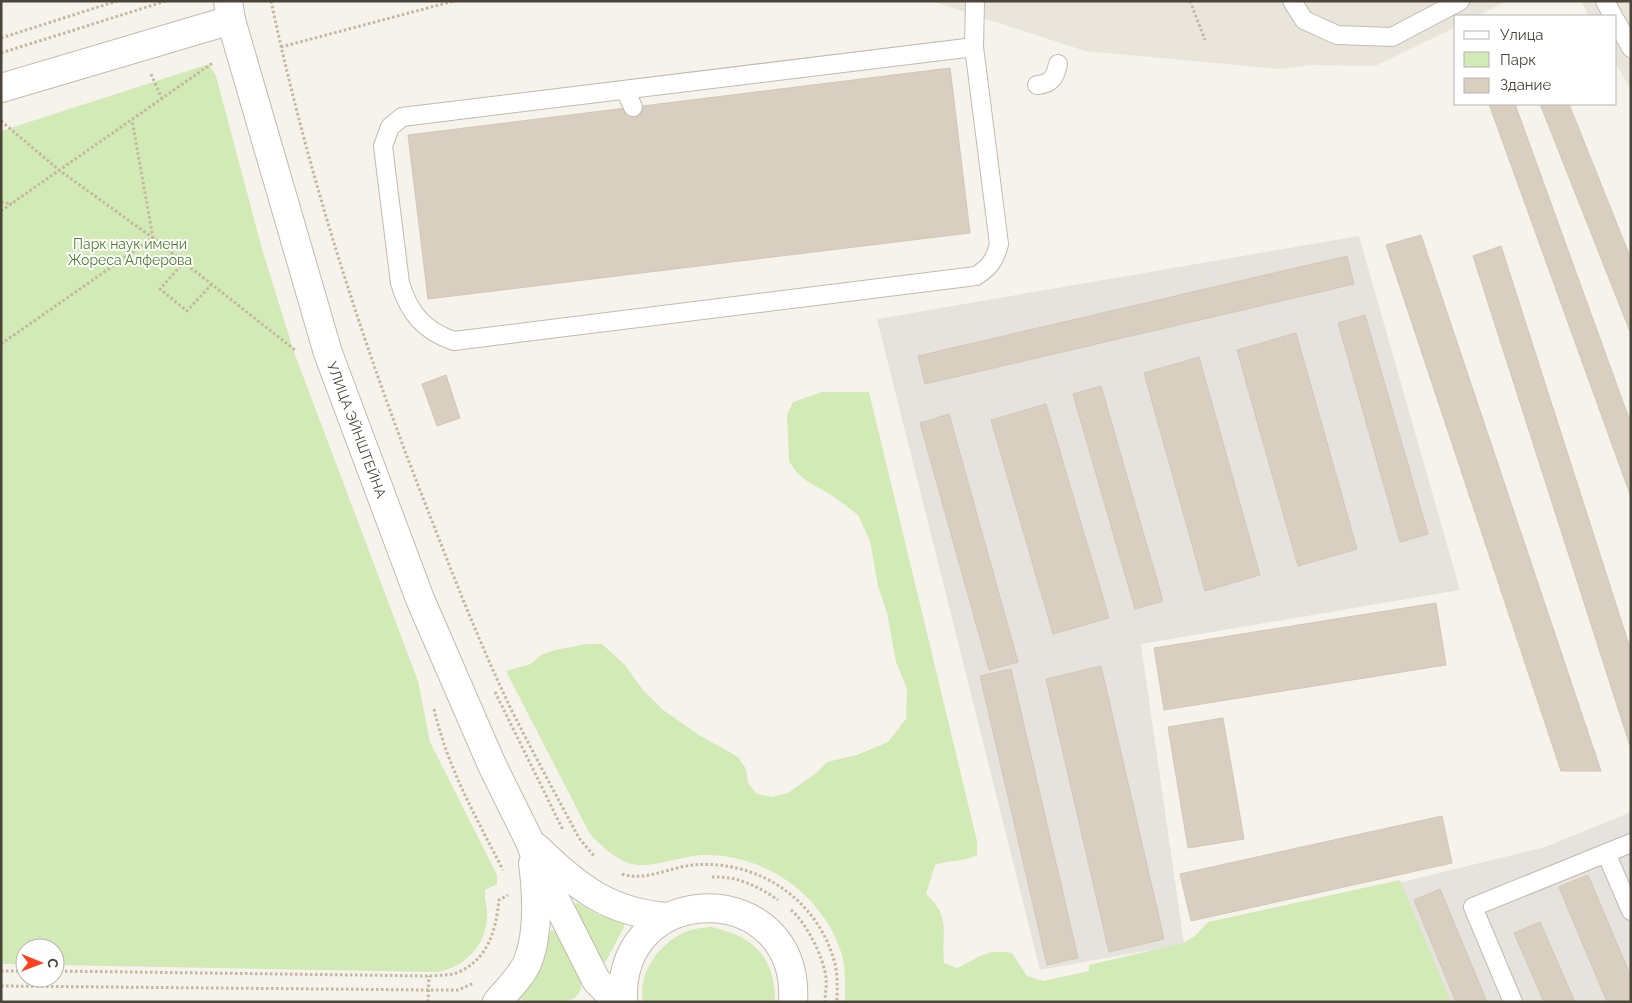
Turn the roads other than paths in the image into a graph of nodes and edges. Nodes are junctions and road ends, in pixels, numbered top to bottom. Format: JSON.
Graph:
{"nodes":[{"id":1,"x":975,"y":1,"type":"edge"},
{"id":2,"x":1292,"y":1,"type":"edge"},
{"id":3,"x":1460,"y":1,"type":"edge"},
{"id":4,"x":1605,"y":1,"type":"edge"},
{"id":5,"x":230,"y":11,"type":"edge"},
{"id":6,"x":1612,"y":15,"type":"edge"},
{"id":7,"x":1617,"y":23,"type":"edge"},
{"id":8,"x":974,"y":47,"type":"junction"},
{"id":9,"x":1631,"y":48,"type":"edge"},
{"id":10,"x":1058,"y":64,"type":"dead end"},
{"id":11,"x":1036,"y":84,"type":"dead end"},
{"id":12,"x":1,"y":88,"type":"edge"},
{"id":13,"x":625,"y":90,"type":"junction"},
{"id":14,"x":633,"y":107,"type":"dead end"},
{"id":15,"x":530,"y":842,"type":"junction"},
{"id":16,"x":1631,"y":843,"type":"edge"},
{"id":17,"x":1606,"y":853,"type":"junction"},
{"id":18,"x":1631,"y":911,"type":"edge"},
{"id":19,"x":668,"y":917,"type":"junction"},
{"id":20,"x":795,"y":997,"type":"edge"},
{"id":21,"x":497,"y":1002,"type":"edge"},
{"id":22,"x":617,"y":1002,"type":"edge"},
{"id":23,"x":623,"y":1002,"type":"edge"},
{"id":24,"x":1513,"y":1002,"type":"edge"}],
"edges":[{"from":1,"to":8,"type":"lane"},
{"from":2,"to":3,"type":"lane"},
{"from":4,"to":6,"type":"lane"},
{"from":5,"to":12,"type":"street"},
{"from":5,"to":15,"type":"street","name":"УЛИЦА ЭЙНШТЕЙНА"},
{"from":7,"to":9,"type":"lane"},
{"from":8,"to":13,"type":"lane"},
{"from":8,"to":13,"type":"lane"},
{"from":10,"to":11,"type":"lane"},
{"from":13,"to":14,"type":"lane"},
{"from":15,"to":19,"type":"street"},
{"from":15,"to":21,"type":"street"},
{"from":15,"to":22,"type":"street","name":"УЛИЦА ЭЙНШТЕЙНА"},
{"from":16,"to":17,"type":"lane"},
{"from":17,"to":18,"type":"lane"},
{"from":17,"to":24,"type":"lane"},
{"from":19,"to":20,"type":"street"},
{"from":19,"to":23,"type":"street"}]}
